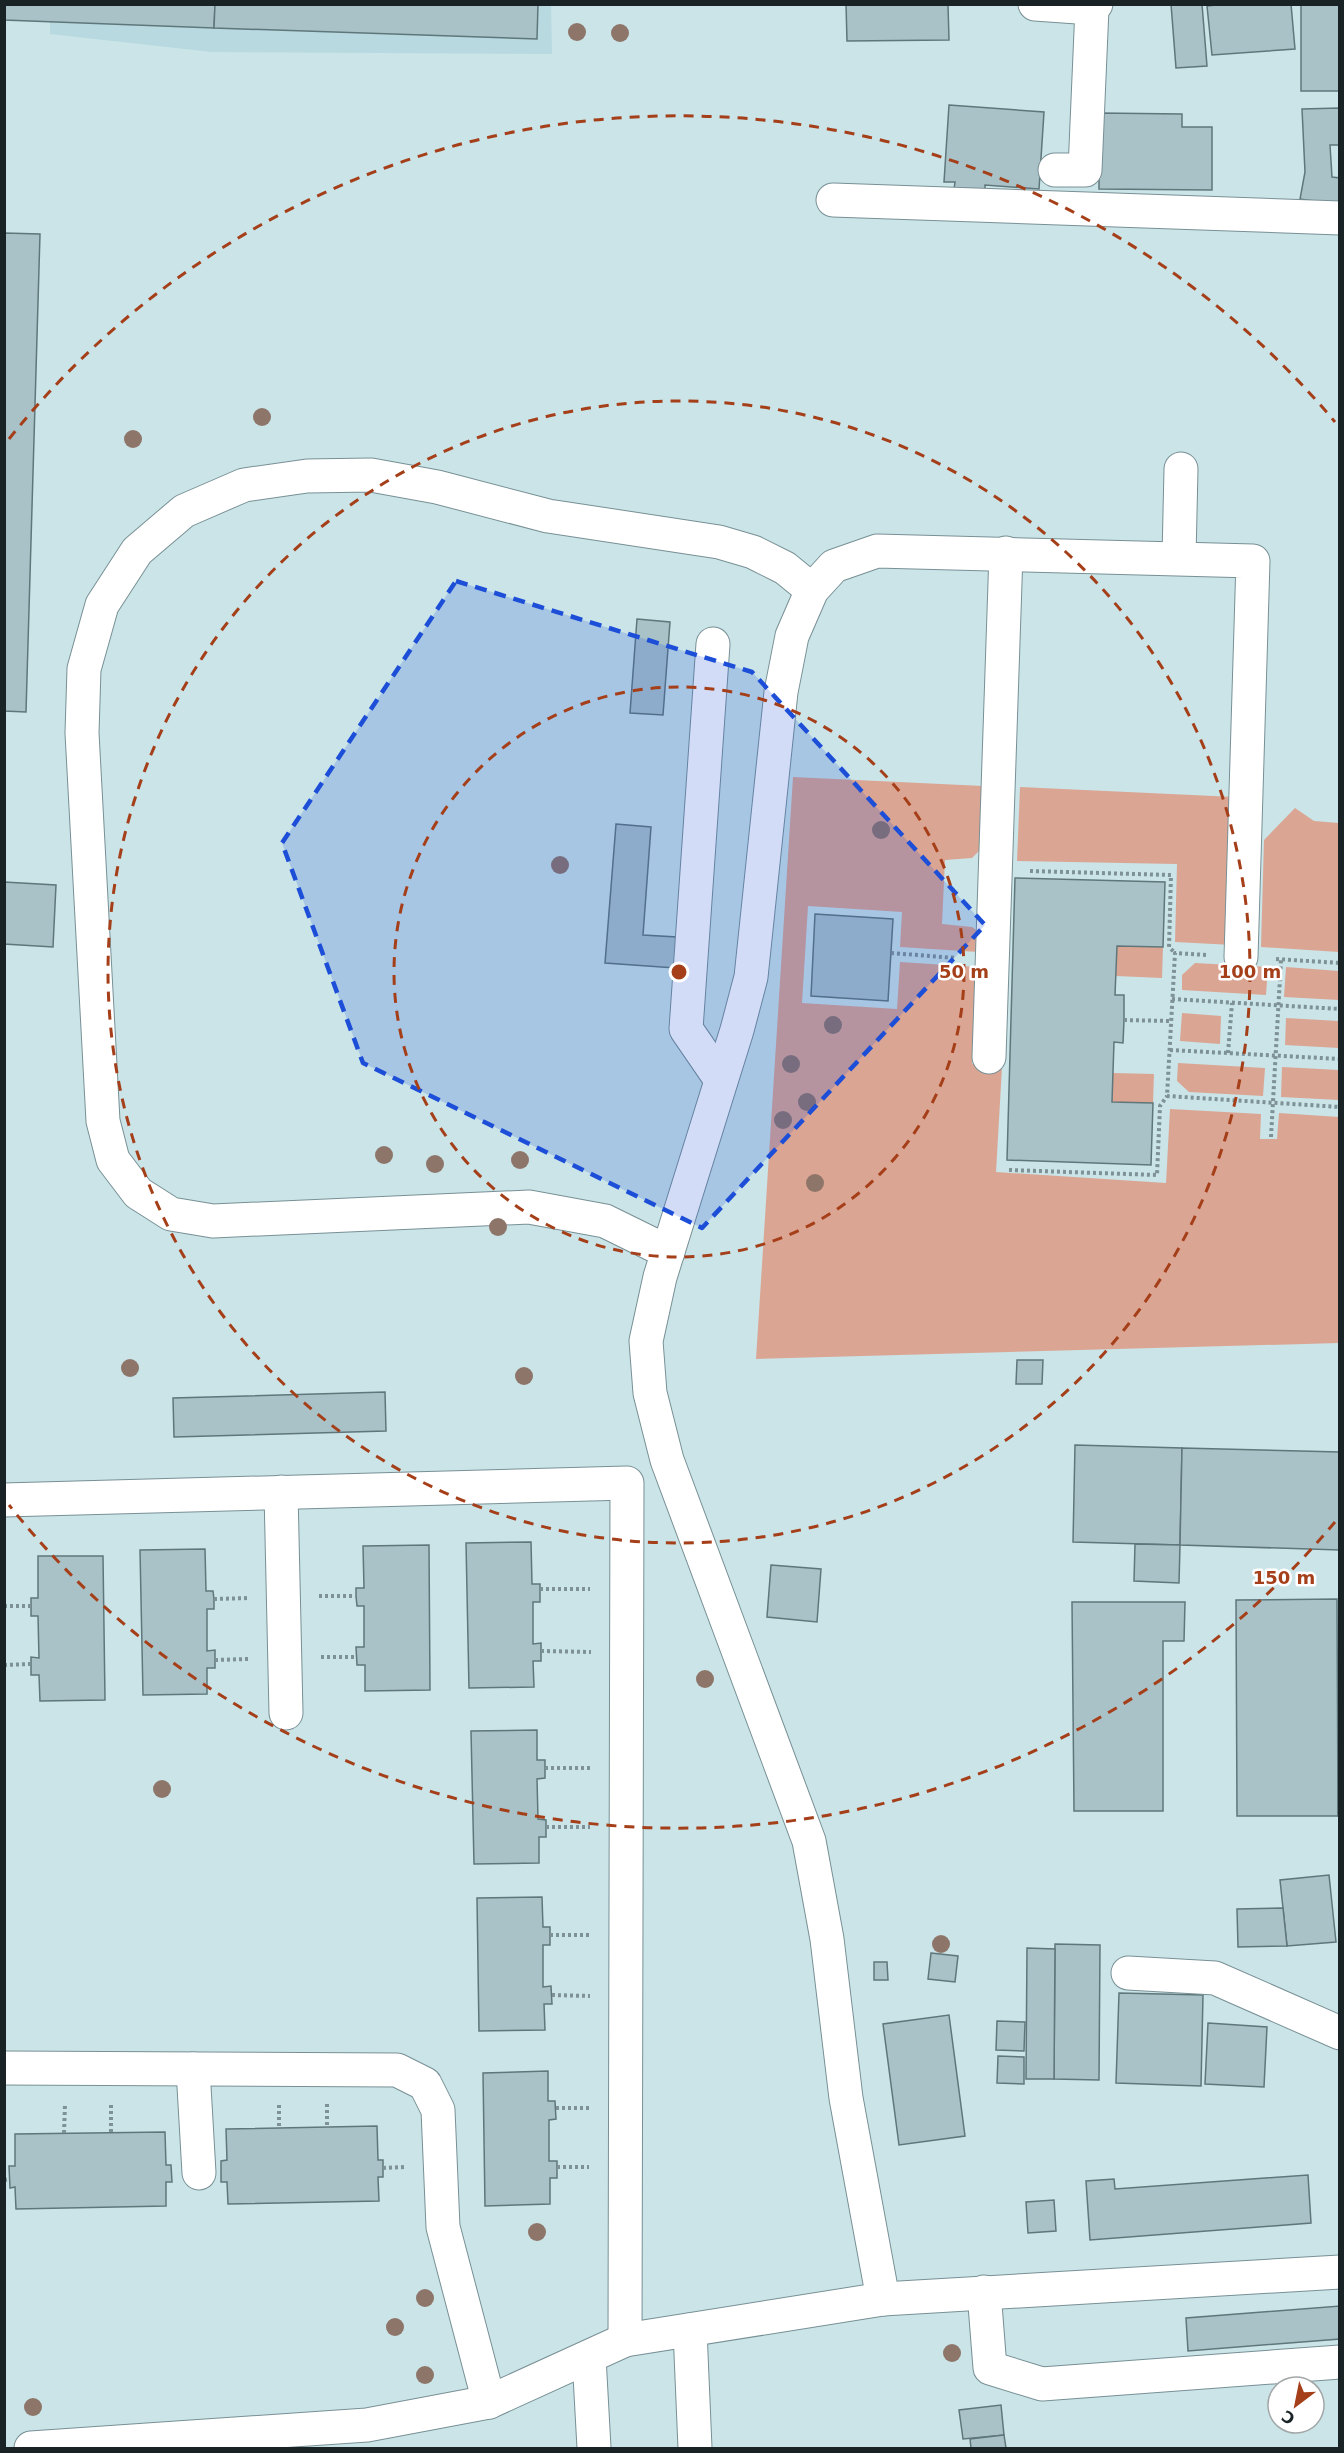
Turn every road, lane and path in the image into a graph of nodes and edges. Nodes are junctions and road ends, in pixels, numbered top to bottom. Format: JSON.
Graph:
{"nodes":[{"id":1,"x":1035,"y":4,"type":"edge"},
{"id":2,"x":1094,"y":6,"type":"edge"},
{"id":3,"x":1054,"y":170,"type":"dead end"},
{"id":4,"x":832,"y":200,"type":"dead end"},
{"id":5,"x":1340,"y":218,"type":"edge"},
{"id":6,"x":1181,"y":469,"type":"dead end"},
{"id":7,"x":1006,"y":553,"type":"junction"},
{"id":8,"x":1179,"y":557,"type":"junction"},
{"id":9,"x":812,"y":590,"type":"junction"},
{"id":10,"x":713,"y":644,"type":"dead end"},
{"id":11,"x":996,"y":870,"type":"junction"},
{"id":12,"x":891,"y":953,"type":"dead end"},
{"id":13,"x":1175,"y":953,"type":"junction"},
{"id":14,"x":1241,"y":957,"type":"junction"},
{"id":15,"x":992,"y":960,"type":"junction"},
{"id":16,"x":1281,"y":960,"type":"junction"},
{"id":17,"x":1340,"y":963,"type":"edge"},
{"id":18,"x":1172,"y":999,"type":"junction"},
{"id":19,"x":1232,"y":1002,"type":"junction"},
{"id":20,"x":1278,"y":1005,"type":"junction"},
{"id":21,"x":1340,"y":1009,"type":"edge"},
{"id":22,"x":1124,"y":1020,"type":"dead end"},
{"id":23,"x":1171,"y":1021,"type":"junction"},
{"id":24,"x":1169,"y":1050,"type":"junction"},
{"id":25,"x":1228,"y":1053,"type":"junction"},
{"id":26,"x":1275,"y":1056,"type":"junction"},
{"id":27,"x":989,"y":1057,"type":"dead end"},
{"id":28,"x":1340,"y":1059,"type":"edge"},
{"id":29,"x":721,"y":1080,"type":"junction"},
{"id":30,"x":1167,"y":1096,"type":"junction"},
{"id":31,"x":1273,"y":1103,"type":"junction"},
{"id":32,"x":1340,"y":1107,"type":"edge"},
{"id":33,"x":1270,"y":1137,"type":"dead end"},
{"id":34,"x":1009,"y":1170,"type":"dead end"},
{"id":35,"x":668,"y":1251,"type":"junction"},
{"id":36,"x":667,"y":1460,"type":"junction"},
{"id":37,"x":627,"y":1483,"type":"junction"},
{"id":38,"x":281,"y":1492,"type":"junction"},
{"id":39,"x":4,"y":1500,"type":"edge"},
{"id":40,"x":540,"y":1589,"type":"dead end"},
{"id":41,"x":627,"y":1589,"type":"junction"},
{"id":42,"x":4,"y":1606,"type":"edge"},
{"id":43,"x":31,"y":1606,"type":"dead end"},
{"id":44,"x":541,"y":1652,"type":"dead end"},
{"id":45,"x":627,"y":1652,"type":"junction"},
{"id":46,"x":31,"y":1664,"type":"dead end"},
{"id":47,"x":4,"y":1665,"type":"edge"},
{"id":48,"x":286,"y":1713,"type":"dead end"},
{"id":49,"x":545,"y":1768,"type":"dead end"},
{"id":50,"x":626,"y":1768,"type":"junction"},
{"id":51,"x":546,"y":1827,"type":"dead end"},
{"id":52,"x":627,"y":1827,"type":"junction"},
{"id":53,"x":1128,"y":1973,"type":"dead end"},
{"id":54,"x":1340,"y":2033,"type":"edge"},
{"id":55,"x":4,"y":2068,"type":"edge"},
{"id":56,"x":193,"y":2069,"type":"junction"},
{"id":57,"x":198,"y":2173,"type":"dead end"},
{"id":58,"x":1340,"y":2271,"type":"edge"},
{"id":59,"x":984,"y":2292,"type":"junction"},
{"id":60,"x":883,"y":2299,"type":"junction"},
{"id":61,"x":690,"y":2330,"type":"junction"},
{"id":62,"x":625,"y":2340,"type":"junction"},
{"id":63,"x":589,"y":2357,"type":"junction"},
{"id":64,"x":1340,"y":2362,"type":"edge"},
{"id":65,"x":489,"y":2402,"type":"junction"},
{"id":66,"x":299,"y":2439,"type":"edge"},
{"id":67,"x":30,"y":2448,"type":"edge"},
{"id":68,"x":37,"y":2448,"type":"edge"},
{"id":69,"x":594,"y":2448,"type":"edge"},
{"id":70,"x":695,"y":2448,"type":"edge"}],
"edges":[{"from":1,"to":2,"type":"street"},
{"from":2,"to":3,"type":"street"},
{"from":4,"to":5,"type":"street"},
{"from":6,"to":8,"type":"street"},
{"from":7,"to":8,"type":"street"},
{"from":7,"to":9,"type":"street"},
{"from":7,"to":11,"type":"street"},
{"from":8,"to":14,"type":"street"},
{"from":9,"to":29,"type":"street"},
{"from":9,"to":35,"type":"street"},
{"from":10,"to":29,"type":"street"},
{"from":11,"to":13,"type":"path"},
{"from":11,"to":15,"type":"street"},
{"from":12,"to":15,"type":"path"},
{"from":13,"to":14,"type":"path"},
{"from":13,"to":18,"type":"path"},
{"from":14,"to":16,"type":"path"},
{"from":15,"to":27,"type":"street"},
{"from":16,"to":17,"type":"path"},
{"from":16,"to":20,"type":"path"},
{"from":18,"to":19,"type":"path"},
{"from":18,"to":23,"type":"path"},
{"from":19,"to":20,"type":"path"},
{"from":19,"to":25,"type":"path"},
{"from":20,"to":21,"type":"path"},
{"from":20,"to":26,"type":"path"},
{"from":22,"to":23,"type":"path"},
{"from":23,"to":24,"type":"path"},
{"from":24,"to":25,"type":"path"},
{"from":24,"to":30,"type":"path"},
{"from":25,"to":26,"type":"path"},
{"from":26,"to":28,"type":"path"},
{"from":26,"to":31,"type":"path"},
{"from":29,"to":35,"type":"street"},
{"from":30,"to":31,"type":"path"},
{"from":30,"to":34,"type":"path"},
{"from":31,"to":32,"type":"path"},
{"from":31,"to":33,"type":"path"},
{"from":35,"to":36,"type":"street"},
{"from":36,"to":37,"type":"street"},
{"from":36,"to":60,"type":"street"},
{"from":37,"to":38,"type":"street"},
{"from":37,"to":41,"type":"street"},
{"from":38,"to":39,"type":"street"},
{"from":38,"to":48,"type":"street"},
{"from":40,"to":41,"type":"path"},
{"from":41,"to":45,"type":"street"},
{"from":42,"to":43,"type":"path"},
{"from":44,"to":45,"type":"path"},
{"from":45,"to":50,"type":"street"},
{"from":46,"to":47,"type":"path"},
{"from":49,"to":50,"type":"path"},
{"from":50,"to":52,"type":"street"},
{"from":51,"to":52,"type":"path"},
{"from":52,"to":62,"type":"street"},
{"from":53,"to":54,"type":"street"},
{"from":55,"to":56,"type":"street"},
{"from":56,"to":57,"type":"street"},
{"from":56,"to":65,"type":"street"},
{"from":58,"to":59,"type":"street"},
{"from":59,"to":60,"type":"street"},
{"from":59,"to":64,"type":"street"},
{"from":60,"to":61,"type":"street"},
{"from":61,"to":62,"type":"street"},
{"from":61,"to":70,"type":"street"},
{"from":62,"to":63,"type":"street"},
{"from":63,"to":65,"type":"street"},
{"from":63,"to":69,"type":"street"},
{"from":65,"to":66,"type":"street"},
{"from":66,"to":68,"type":"street"},
{"from":67,"to":68,"type":"street"}]}
